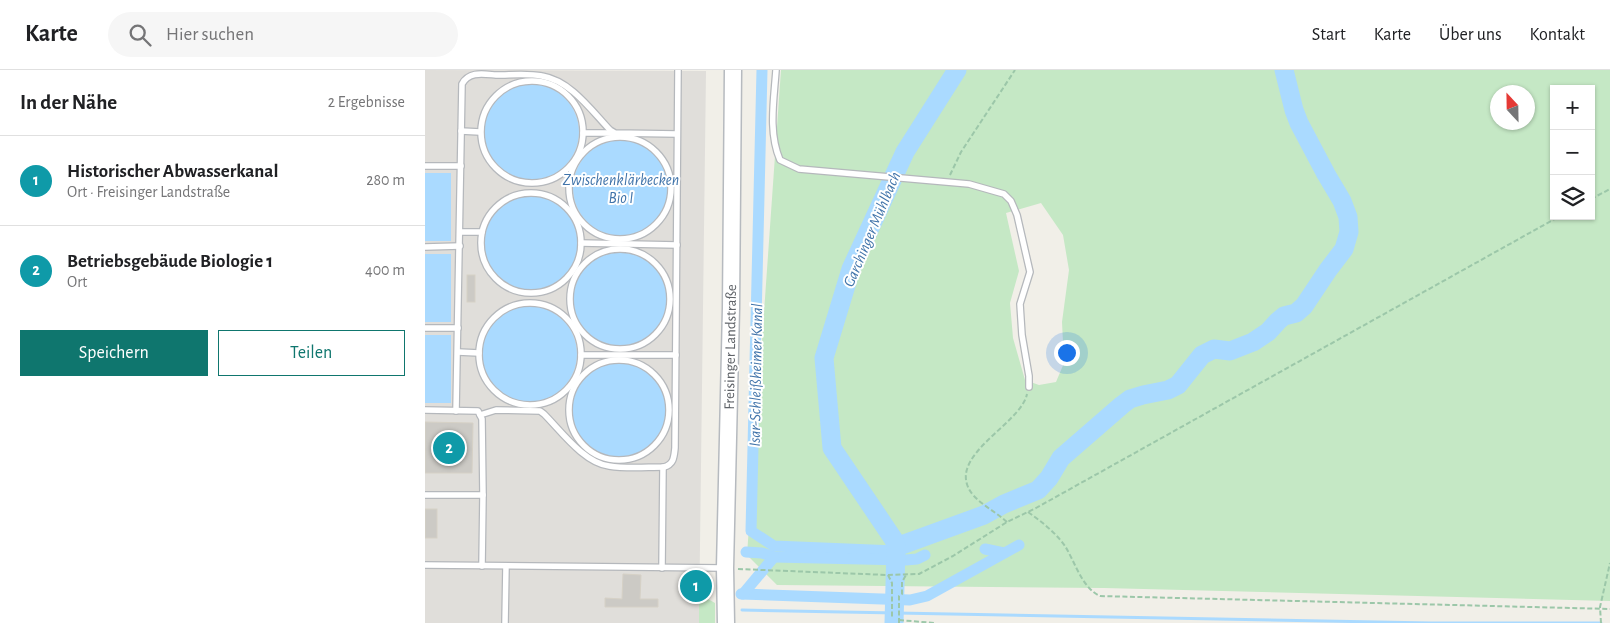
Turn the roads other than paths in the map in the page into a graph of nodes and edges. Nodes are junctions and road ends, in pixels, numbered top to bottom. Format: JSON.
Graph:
{"nodes":[{"id":1,"x":677,"y":70,"type":"edge"},
{"id":2,"x":733,"y":70,"type":"edge"},
{"id":3,"x":776,"y":70,"type":"edge"},
{"id":4,"x":515,"y":75,"type":"junction"},
{"id":5,"x":515,"y":84,"type":"junction"},
{"id":6,"x":461,"y":132,"type":"junction"},
{"id":7,"x":480,"y":132,"type":"junction"},
{"id":8,"x":583,"y":133,"type":"junction"},
{"id":9,"x":620,"y":134,"type":"junction"},
{"id":10,"x":677,"y":134,"type":"junction"},
{"id":11,"x":575,"y":161,"type":"junction"},
{"id":12,"x":425,"y":166,"type":"edge"},
{"id":13,"x":461,"y":166,"type":"junction"},
{"id":14,"x":527,"y":182,"type":"junction"},
{"id":15,"x":674,"y":187,"type":"junction"},
{"id":16,"x":527,"y":193,"type":"junction"},
{"id":17,"x":575,"y":215,"type":"junction"},
{"id":18,"x":460,"y":232,"type":"junction"},
{"id":19,"x":482,"y":232,"type":"junction"},
{"id":20,"x":581,"y":243,"type":"junction"},
{"id":21,"x":621,"y":244,"type":"junction"},
{"id":22,"x":677,"y":245,"type":"junction"},
{"id":23,"x":460,"y":246,"type":"junction"},
{"id":24,"x":425,"y":247,"type":"edge"},
{"id":25,"x":576,"y":271,"type":"junction"},
{"id":26,"x":530,"y":294,"type":"junction"},
{"id":27,"x":674,"y":300,"type":"junction"},
{"id":28,"x":530,"y":303,"type":"junction"},
{"id":29,"x":575,"y":326,"type":"junction"},
{"id":30,"x":425,"y":328,"type":"edge"},
{"id":31,"x":458,"y":328,"type":"junction"},
{"id":32,"x":458,"y":352,"type":"junction"},
{"id":33,"x":479,"y":353,"type":"junction"},
{"id":34,"x":581,"y":355,"type":"junction"},
{"id":35,"x":621,"y":355,"type":"junction"},
{"id":36,"x":676,"y":355,"type":"junction"},
{"id":37,"x":574,"y":383,"type":"junction"},
{"id":38,"x":1029,"y":387,"type":"road end"},
{"id":39,"x":527,"y":408,"type":"junction"},
{"id":40,"x":425,"y":410,"type":"edge"},
{"id":41,"x":456,"y":411,"type":"junction"},
{"id":42,"x":672,"y":413,"type":"junction"},
{"id":43,"x":480,"y":415,"type":"junction"},
{"id":44,"x":586,"y":453,"type":"junction"},
{"id":45,"x":663,"y":467,"type":"junction"},
{"id":46,"x":425,"y":495,"type":"edge"},
{"id":47,"x":483,"y":495,"type":"junction"},
{"id":48,"x":425,"y":565,"type":"edge"},
{"id":49,"x":483,"y":566,"type":"junction"},
{"id":50,"x":506,"y":566,"type":"junction"},
{"id":51,"x":662,"y":568,"type":"junction"},
{"id":52,"x":731,"y":569,"type":"junction"},
{"id":53,"x":505,"y":623,"type":"edge"},
{"id":54,"x":726,"y":623,"type":"edge"}],
"edges":[{"from":1,"to":10,"type":"lane"},
{"from":2,"to":52,"type":"main road","name":"Freisinger Landstraße"},
{"from":3,"to":38,"type":"lane"},
{"from":4,"to":5,"type":"lane"},
{"from":4,"to":6,"type":"lane"},
{"from":4,"to":9,"type":"lane"},
{"from":5,"to":7,"type":"lane"},
{"from":5,"to":8,"type":"lane"},
{"from":6,"to":7,"type":"lane"},
{"from":6,"to":13,"type":"lane"},
{"from":7,"to":14,"type":"lane"},
{"from":8,"to":9,"type":"lane"},
{"from":8,"to":11,"type":"lane"},
{"from":9,"to":10,"type":"lane"},
{"from":9,"to":11,"type":"lane"},
{"from":9,"to":15,"type":"lane"},
{"from":10,"to":15,"type":"lane"},
{"from":11,"to":14,"type":"lane"},
{"from":11,"to":17,"type":"lane"},
{"from":12,"to":13,"type":"lane"},
{"from":13,"to":18,"type":"lane"},
{"from":14,"to":16,"type":"lane"},
{"from":15,"to":21,"type":"lane"},
{"from":15,"to":22,"type":"lane"},
{"from":16,"to":17,"type":"lane"},
{"from":16,"to":19,"type":"lane"},
{"from":17,"to":20,"type":"lane"},
{"from":17,"to":21,"type":"lane"},
{"from":18,"to":19,"type":"lane"},
{"from":18,"to":23,"type":"lane"},
{"from":19,"to":26,"type":"lane"},
{"from":20,"to":21,"type":"lane"},
{"from":20,"to":25,"type":"lane"},
{"from":21,"to":22,"type":"lane"},
{"from":21,"to":25,"type":"lane"},
{"from":21,"to":27,"type":"lane"},
{"from":22,"to":27,"type":"lane"},
{"from":23,"to":24,"type":"lane"},
{"from":23,"to":31,"type":"lane"},
{"from":25,"to":26,"type":"lane"},
{"from":25,"to":29,"type":"lane"},
{"from":26,"to":28,"type":"lane"},
{"from":27,"to":35,"type":"lane"},
{"from":27,"to":36,"type":"lane"},
{"from":28,"to":29,"type":"lane"},
{"from":28,"to":33,"type":"lane"},
{"from":29,"to":34,"type":"lane"},
{"from":29,"to":35,"type":"lane"},
{"from":30,"to":31,"type":"lane"},
{"from":31,"to":32,"type":"lane"},
{"from":32,"to":33,"type":"lane"},
{"from":32,"to":41,"type":"lane"},
{"from":33,"to":39,"type":"lane"},
{"from":34,"to":35,"type":"lane"},
{"from":34,"to":37,"type":"lane"},
{"from":35,"to":36,"type":"lane"},
{"from":35,"to":37,"type":"lane"},
{"from":35,"to":42,"type":"lane"},
{"from":36,"to":42,"type":"lane"},
{"from":37,"to":39,"type":"lane"},
{"from":37,"to":44,"type":"lane"},
{"from":39,"to":43,"type":"lane"},
{"from":39,"to":44,"type":"lane"},
{"from":40,"to":41,"type":"lane"},
{"from":41,"to":43,"type":"lane"},
{"from":42,"to":44,"type":"lane"},
{"from":42,"to":45,"type":"lane"},
{"from":43,"to":47,"type":"lane"},
{"from":44,"to":45,"type":"lane"},
{"from":45,"to":51,"type":"lane"},
{"from":46,"to":47,"type":"lane"},
{"from":47,"to":49,"type":"lane"},
{"from":48,"to":49,"type":"lane"},
{"from":49,"to":50,"type":"lane"},
{"from":50,"to":51,"type":"lane"},
{"from":50,"to":53,"type":"lane"},
{"from":51,"to":52,"type":"lane"},
{"from":52,"to":54,"type":"main road","name":"Freisinger Landstraße"}]}
